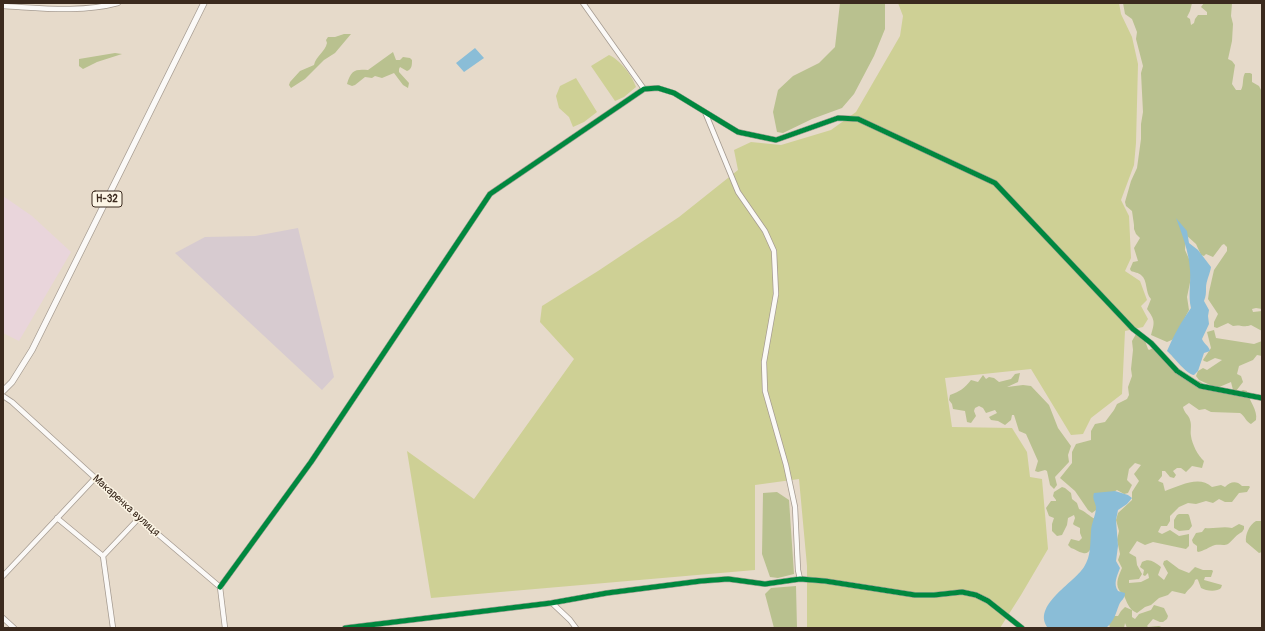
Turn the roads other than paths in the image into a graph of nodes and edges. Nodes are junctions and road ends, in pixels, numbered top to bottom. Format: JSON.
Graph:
{"nodes":[{"id":1,"x":118,"y":3,"type":"edge"},
{"id":2,"x":204,"y":3,"type":"edge"},
{"id":3,"x":583,"y":3,"type":"edge"},
{"id":4,"x":3,"y":6,"type":"edge"},
{"id":5,"x":644,"y":89,"type":"junction"},
{"id":6,"x":705,"y":112,"type":"junction"},
{"id":7,"x":3,"y":391,"type":"edge"},
{"id":8,"x":3,"y":396,"type":"edge"},
{"id":9,"x":1262,"y":398,"type":"edge"},
{"id":10,"x":95,"y":478,"type":"junction"},
{"id":11,"x":57,"y":518,"type":"junction"},
{"id":12,"x":139,"y":518,"type":"junction"},
{"id":13,"x":103,"y":556,"type":"junction"},
{"id":14,"x":3,"y":576,"type":"edge"},
{"id":15,"x":800,"y":579,"type":"junction"},
{"id":16,"x":220,"y":588,"type":"junction"},
{"id":17,"x":552,"y":603,"type":"junction"},
{"id":18,"x":3,"y":618,"type":"edge"},
{"id":19,"x":14,"y":628,"type":"edge"},
{"id":20,"x":113,"y":628,"type":"edge"},
{"id":21,"x":225,"y":628,"type":"edge"},
{"id":22,"x":345,"y":628,"type":"edge"},
{"id":23,"x":576,"y":628,"type":"edge"},
{"id":24,"x":1022,"y":628,"type":"edge"}],
"edges":[{"from":1,"to":4,"type":"street"},
{"from":2,"to":7,"type":"main road","number":"Н-32"},
{"from":3,"to":5,"type":"street"},
{"from":5,"to":6,"type":"street"},
{"from":5,"to":16,"type":"street"},
{"from":6,"to":9,"type":"street"},
{"from":6,"to":15,"type":"street"},
{"from":8,"to":10,"type":"street","name":"Макаренка вулиця"},
{"from":10,"to":11,"type":"street"},
{"from":10,"to":12,"type":"street","name":"Макаренка вулиця"},
{"from":11,"to":13,"type":"street"},
{"from":11,"to":14,"type":"street"},
{"from":12,"to":13,"type":"street"},
{"from":12,"to":16,"type":"street","name":"Макаренка вулиця"},
{"from":13,"to":20,"type":"street"},
{"from":15,"to":17,"type":"street"},
{"from":15,"to":24,"type":"street"},
{"from":16,"to":21,"type":"street"},
{"from":17,"to":22,"type":"street"},
{"from":17,"to":23,"type":"street"},
{"from":18,"to":19,"type":"street"}]}
